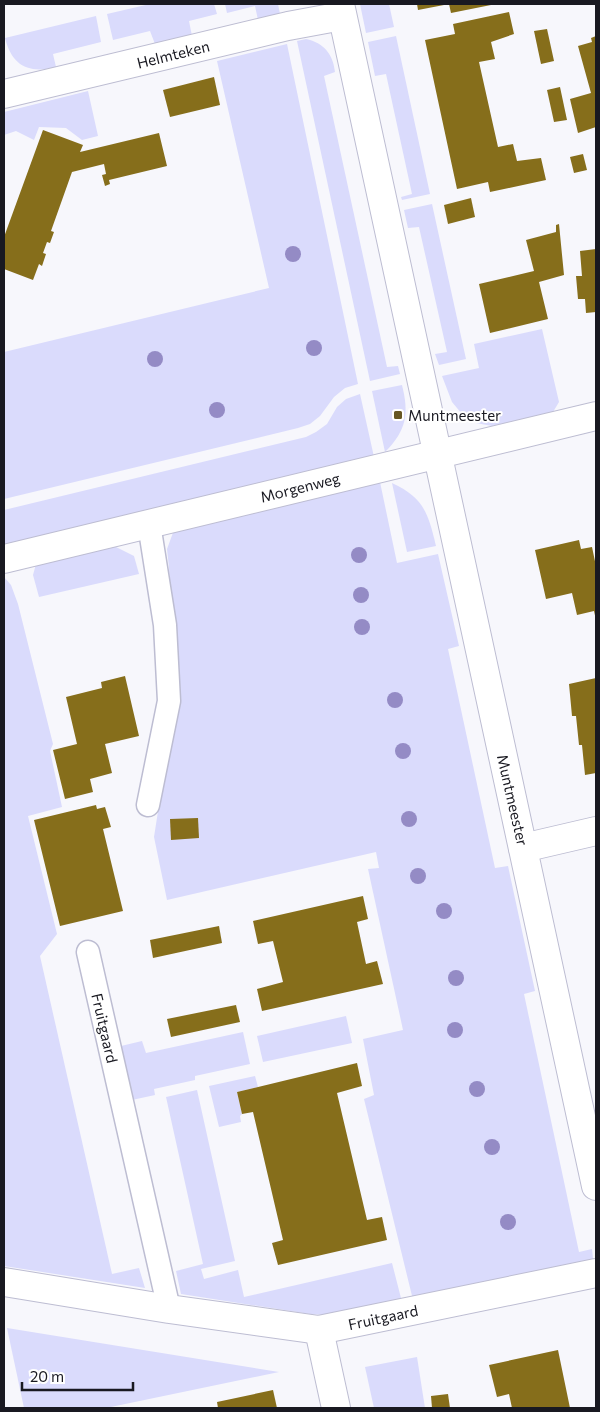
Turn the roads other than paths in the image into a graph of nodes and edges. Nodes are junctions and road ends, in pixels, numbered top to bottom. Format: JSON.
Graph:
{"nodes":[{"id":1,"x":341,"y":10,"type":"edge"},
{"id":2,"x":4,"y":94,"type":"edge"},
{"id":3,"x":596,"y":416,"type":"edge"},
{"id":4,"x":437,"y":454,"type":"junction"},
{"id":5,"x":149,"y":524,"type":"junction"},
{"id":6,"x":4,"y":559,"type":"edge"},
{"id":7,"x":148,"y":805,"type":"dead end"},
{"id":8,"x":596,"y":831,"type":"edge"},
{"id":9,"x":523,"y":848,"type":"junction"},
{"id":10,"x":88,"y":952,"type":"dead end"},
{"id":11,"x":595,"y":1173,"type":"edge"},
{"id":12,"x":596,"y":1273,"type":"edge"},
{"id":13,"x":4,"y":1282,"type":"edge"},
{"id":14,"x":169,"y":1309,"type":"junction"},
{"id":15,"x":319,"y":1330,"type":"junction"},
{"id":16,"x":336,"y":1408,"type":"edge"}],
"edges":[{"from":1,"to":2,"type":"street","name":"Helmteken"},
{"from":1,"to":4,"type":"street","name":"Muntmeester"},
{"from":3,"to":4,"type":"street","name":"Morgenweg"},
{"from":4,"to":5,"type":"street","name":"Morgenweg"},
{"from":4,"to":9,"type":"street","name":"Muntmeester"},
{"from":5,"to":6,"type":"street","name":"Morgenweg"},
{"from":5,"to":7,"type":"lane"},
{"from":8,"to":9,"type":"street"},
{"from":9,"to":11,"type":"street","name":"Muntmeester"},
{"from":10,"to":14,"type":"lane","name":"Fruitgaard"},
{"from":12,"to":15,"type":"street","name":"Fruitgaard"},
{"from":13,"to":14,"type":"street","name":"Fruitgaard"},
{"from":14,"to":15,"type":"street","name":"Fruitgaard"},
{"from":15,"to":16,"type":"street"}]}
